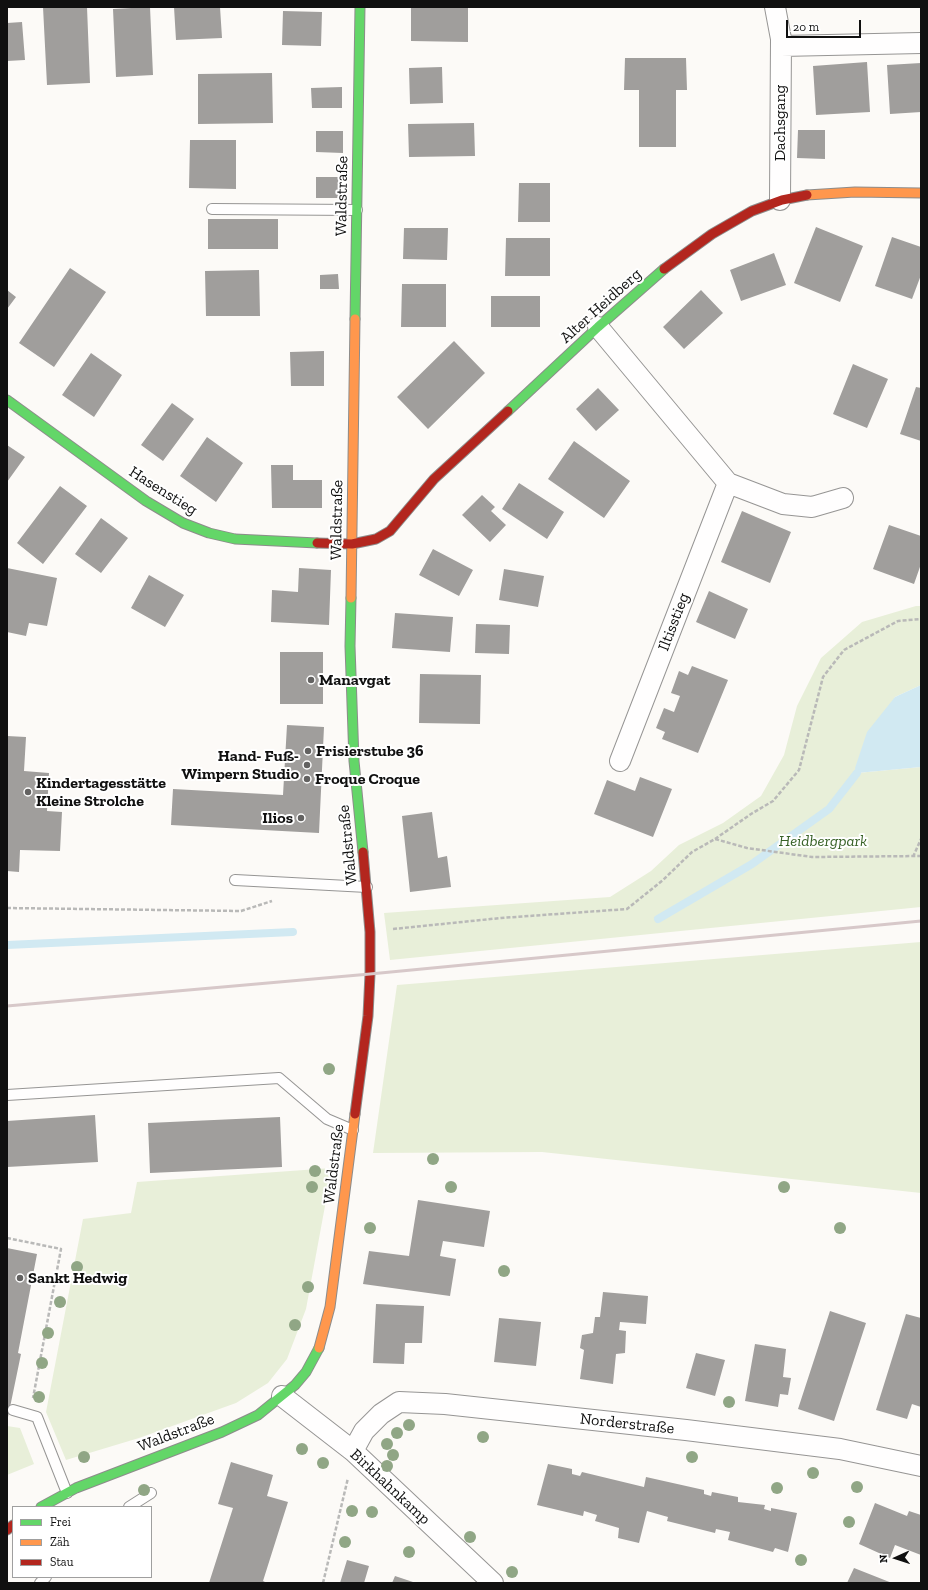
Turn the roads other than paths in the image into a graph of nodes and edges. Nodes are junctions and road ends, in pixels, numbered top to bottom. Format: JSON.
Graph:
{"nodes":[{"id":1,"x":360,"y":7,"type":"edge"},
{"id":2,"x":775,"y":7,"type":"edge"},
{"id":3,"x":921,"y":43,"type":"edge"},
{"id":4,"x":781,"y":46,"type":"junction"},
{"id":5,"x":921,"y":193,"type":"edge"},
{"id":6,"x":780,"y":200,"type":"junction"},
{"id":7,"x":212,"y":209,"type":"dead end"},
{"id":8,"x":357,"y":210,"type":"junction"},
{"id":9,"x":598,"y":328,"type":"junction"},
{"id":10,"x":7,"y":400,"type":"edge"},
{"id":11,"x":728,"y":483,"type":"junction"},
{"id":12,"x":843,"y":498,"type":"dead end"},
{"id":13,"x":352,"y":544,"type":"junction"},
{"id":14,"x":620,"y":761,"type":"dead end"},
{"id":15,"x":235,"y":880,"type":"dead end"},
{"id":16,"x":367,"y":887,"type":"junction"},
{"id":17,"x":7,"y":1095,"type":"edge"},
{"id":18,"x":353,"y":1130,"type":"junction"},
{"id":19,"x":282,"y":1396,"type":"junction"},
{"id":20,"x":13,"y":1410,"type":"dead end"},
{"id":21,"x":353,"y":1452,"type":"junction"},
{"id":22,"x":921,"y":1466,"type":"edge"},
{"id":23,"x":67,"y":1493,"type":"junction"},
{"id":24,"x":151,"y":1493,"type":"dead end"},
{"id":25,"x":43,"y":1506,"type":"edge"},
{"id":26,"x":131,"y":1506,"type":"edge"},
{"id":27,"x":493,"y":1583,"type":"edge"}],
"edges":[{"from":1,"to":8,"type":"street","name":"Waldstraße"},
{"from":2,"to":4,"type":"street","name":"Dachsgang"},
{"from":3,"to":4,"type":"street"},
{"from":4,"to":6,"type":"street","name":"Dachsgang"},
{"from":5,"to":6,"type":"street","name":"Alter Heidberg"},
{"from":6,"to":9,"type":"street","name":"Alter Heidberg"},
{"from":7,"to":8,"type":"lane"},
{"from":8,"to":13,"type":"street","name":"Waldstraße"},
{"from":9,"to":11,"type":"street"},
{"from":9,"to":13,"type":"street","name":"Alter Heidberg"},
{"from":10,"to":13,"type":"street","name":"Hasenstieg"},
{"from":11,"to":12,"type":"street"},
{"from":11,"to":14,"type":"street","name":"Iltisstieg"},
{"from":13,"to":16,"type":"street","name":"Waldstraße"},
{"from":15,"to":16,"type":"lane"},
{"from":16,"to":18,"type":"street","name":"Waldstraße"},
{"from":17,"to":18,"type":"lane"},
{"from":18,"to":19,"type":"street","name":"Waldstraße"},
{"from":19,"to":21,"type":"street","name":"Birkhahnkamp"},
{"from":19,"to":23,"type":"street","name":"Waldstraße"},
{"from":20,"to":23,"type":"lane"},
{"from":21,"to":22,"type":"street","name":"Norderstraße"},
{"from":21,"to":27,"type":"street","name":"Birkhahnkamp"},
{"from":23,"to":25,"type":"street","name":"Waldstraße"},
{"from":24,"to":26,"type":"lane"}]}
